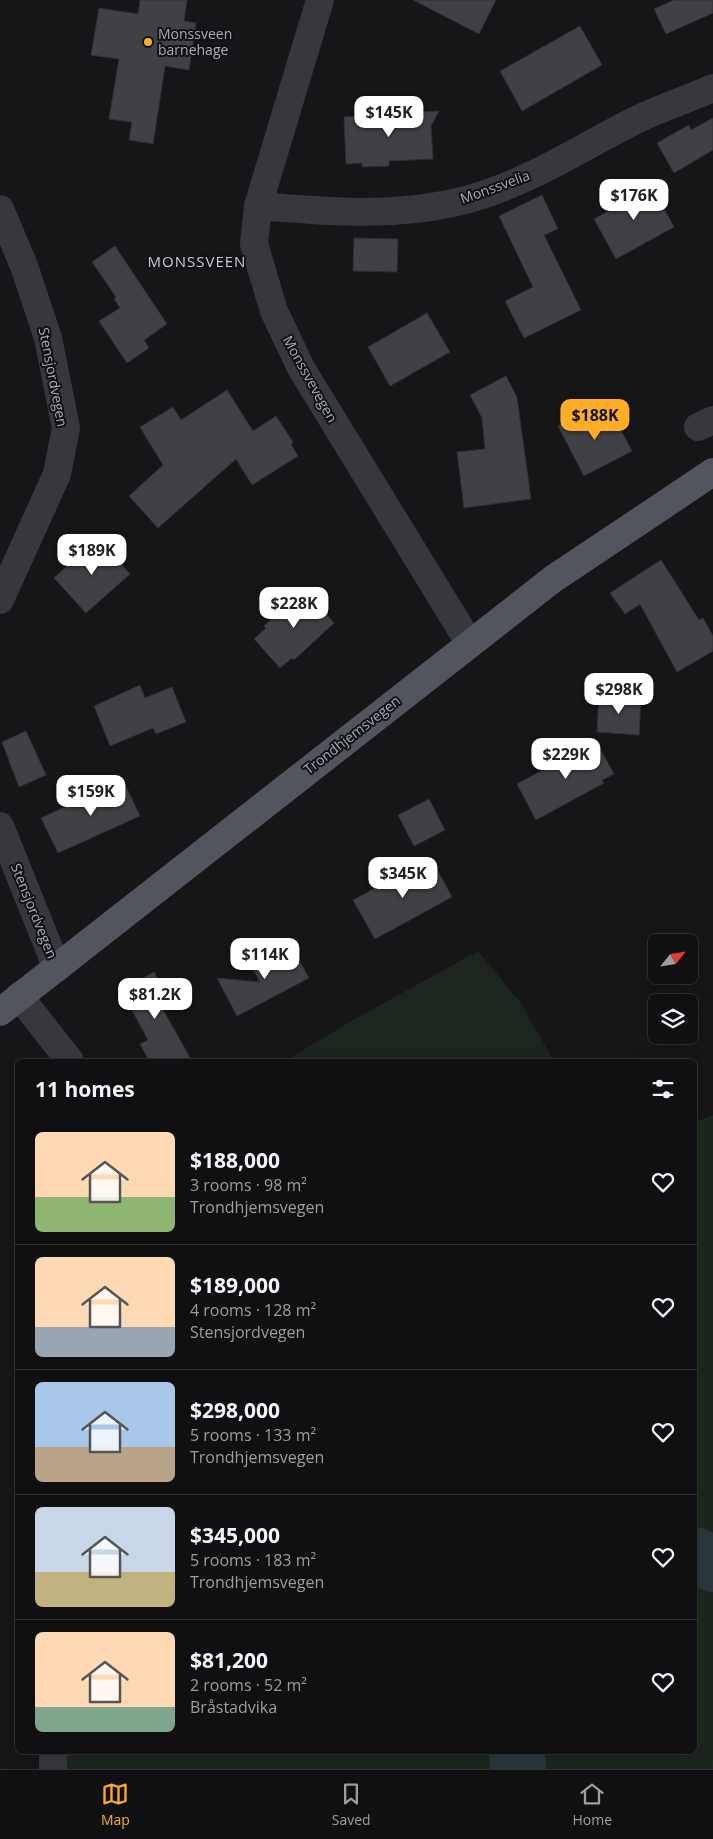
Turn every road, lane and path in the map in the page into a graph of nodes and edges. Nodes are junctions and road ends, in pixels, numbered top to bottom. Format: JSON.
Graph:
{"nodes":[{"id":1,"x":320,"y":0,"type":"edge"},
{"id":2,"x":713,"y":88,"type":"edge"},
{"id":3,"x":258,"y":206,"type":"junction"},
{"id":4,"x":0,"y":209,"type":"edge"},
{"id":5,"x":713,"y":472,"type":"edge"},
{"id":6,"x":0,"y":600,"type":"edge"},
{"id":7,"x":470,"y":644,"type":"junction"},
{"id":8,"x":0,"y":826,"type":"edge"},
{"id":9,"x":57,"y":968,"type":"junction"},
{"id":10,"x":10,"y":1004,"type":"edge"},
{"id":11,"x":68,"y":1059,"type":"edge"},
{"id":12,"x":53,"y":1754,"type":"edge"},
{"id":13,"x":53,"y":1769,"type":"edge"}],
"edges":[{"from":1,"to":3,"type":"street","name":"Monssvevegen"},
{"from":2,"to":3,"type":"street","name":"Monssvelia"},
{"from":3,"to":7,"type":"street","name":"Monssvevegen"},
{"from":4,"to":6,"type":"street","name":"Stensjordvegen"},
{"from":5,"to":7,"type":"main road","name":"Trondhjemsvegen"},
{"from":7,"to":9,"type":"main road","name":"Trondhjemsvegen"},
{"from":8,"to":9,"type":"street","name":"Stensjordvegen"},
{"from":9,"to":10,"type":"main road","name":"Trondhjemsvegen"},
{"from":10,"to":11,"type":"street"},
{"from":12,"to":13,"type":"street"}]}
